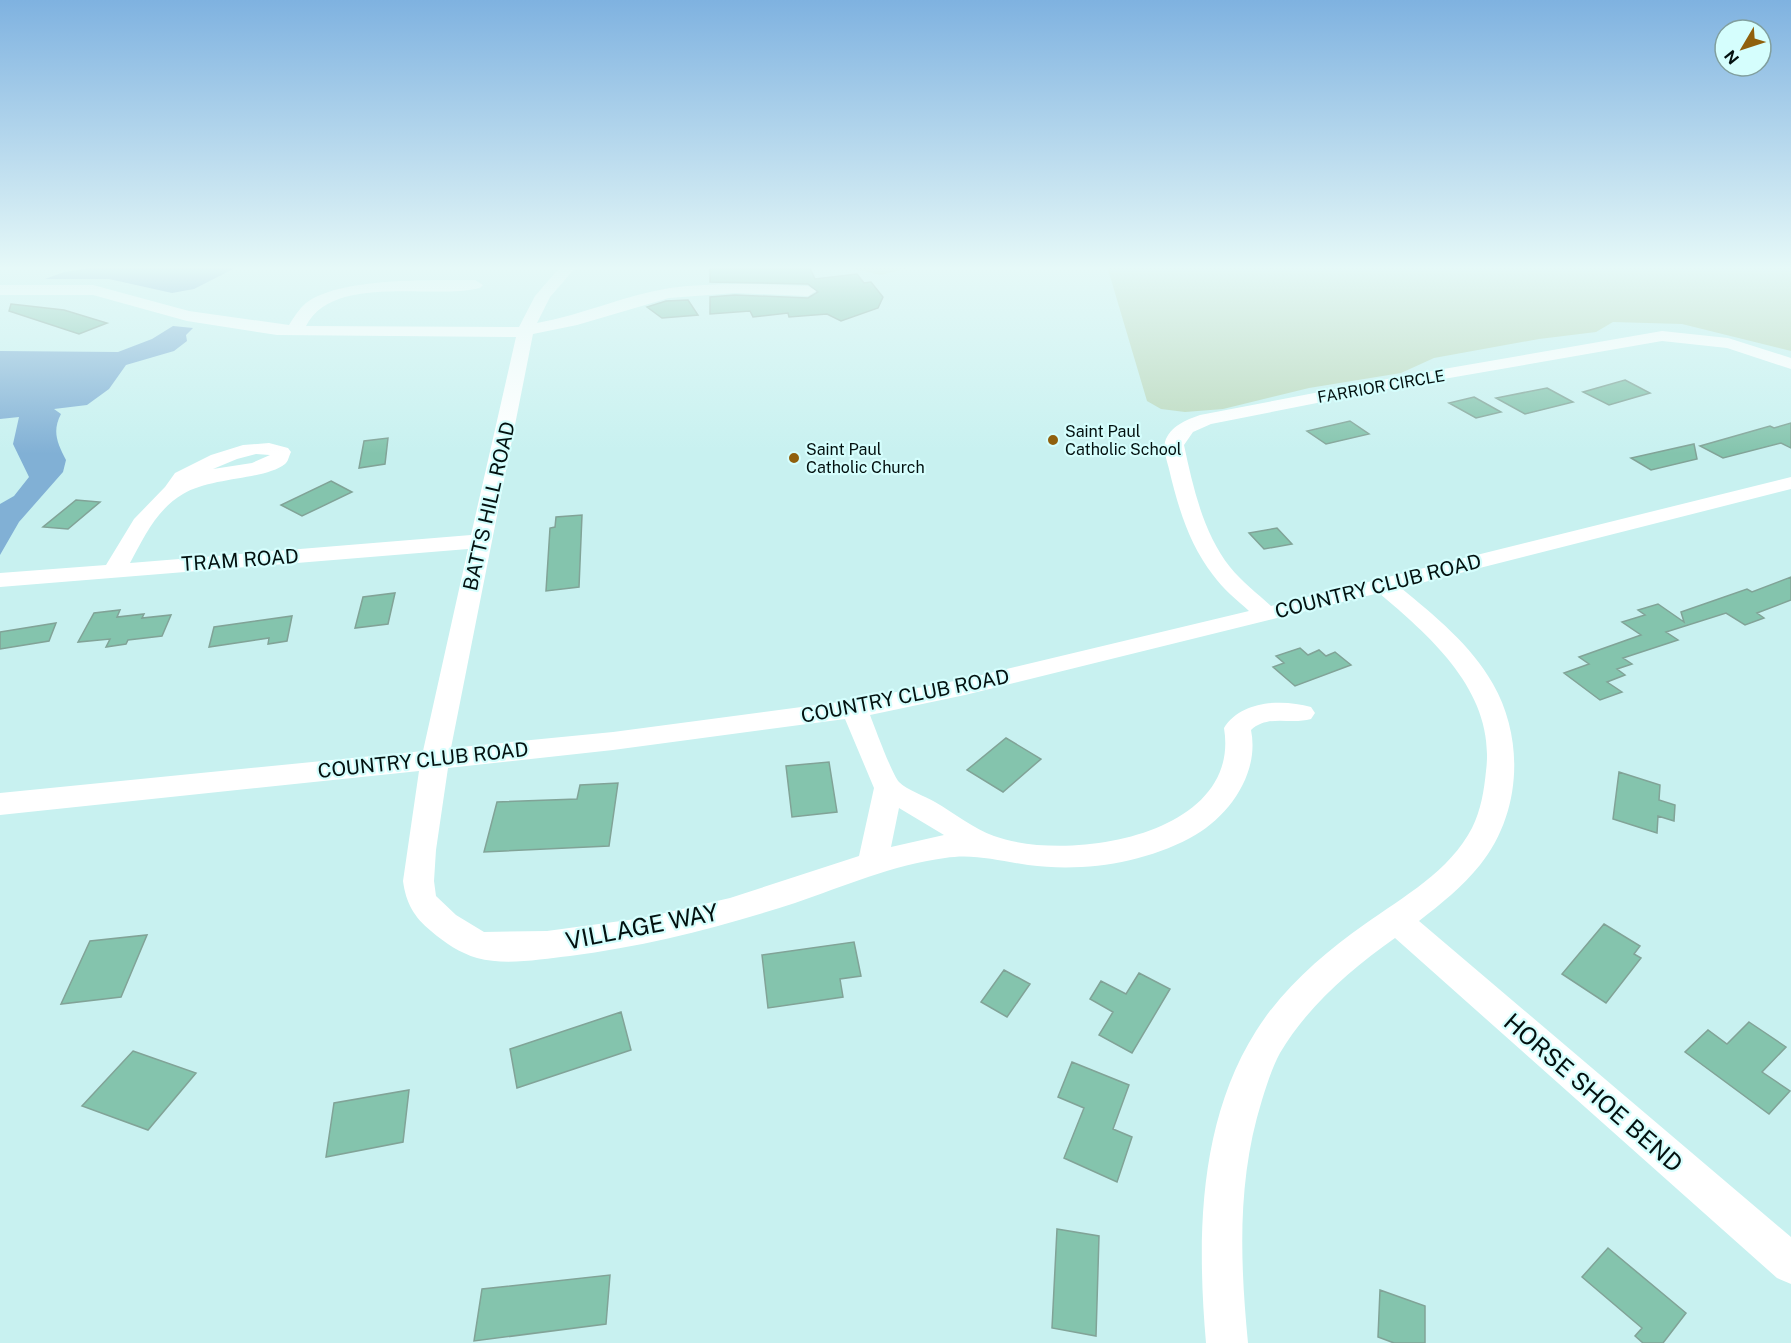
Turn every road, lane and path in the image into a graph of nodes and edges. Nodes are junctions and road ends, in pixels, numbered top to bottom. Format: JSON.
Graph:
{"nodes":[{"id":1,"x":278,"y":329,"type":"edge"},
{"id":2,"x":538,"y":329,"type":"edge"},
{"id":3,"x":295,"y":331,"type":"joint"},
{"id":4,"x":526,"y":331,"type":"junction"},
{"id":5,"x":1791,"y":364,"type":"edge"},
{"id":6,"x":1791,"y":483,"type":"edge"},
{"id":7,"x":175,"y":489,"type":"dead end"},
{"id":8,"x":480,"y":541,"type":"junction"},
{"id":9,"x":114,"y":570,"type":"junction"},
{"id":10,"x":0,"y":580,"type":"edge"},
{"id":11,"x":1384,"y":585,"type":"junction"},
{"id":12,"x":1266,"y":614,"type":"junction"},
{"id":13,"x":854,"y":709,"type":"junction"},
{"id":14,"x":1302,"y":713,"type":"dead end"},
{"id":15,"x":436,"y":758,"type":"junction"},
{"id":16,"x":888,"y":788,"type":"junction"},
{"id":17,"x":3,"y":809,"type":"edge"},
{"id":18,"x":982,"y":843,"type":"junction"},
{"id":19,"x":873,"y":862,"type":"junction"},
{"id":20,"x":1396,"y":920,"type":"junction"},
{"id":21,"x":1791,"y":1264,"type":"edge"},
{"id":22,"x":1227,"y":1343,"type":"edge"}],
"edges":[{"from":1,"to":3,"type":"street"},
{"from":2,"to":4,"type":"street"},
{"from":3,"to":4,"type":"street"},
{"from":4,"to":8,"type":"street","name":"BATTS HILL ROAD"},
{"from":5,"to":12,"type":"street","name":"FARRIOR CIRCLE"},
{"from":6,"to":11,"type":"street","name":"COUNTRY CLUB ROAD"},
{"from":7,"to":9,"type":"street"},
{"from":8,"to":9,"type":"street","name":"TRAM ROAD"},
{"from":8,"to":15,"type":"street","name":"BATTS HILL ROAD"},
{"from":9,"to":10,"type":"street","name":"TRAM ROAD"},
{"from":11,"to":12,"type":"street","name":"COUNTRY CLUB ROAD"},
{"from":11,"to":20,"type":"street"},
{"from":12,"to":13,"type":"street","name":"COUNTRY CLUB ROAD"},
{"from":13,"to":15,"type":"street","name":"COUNTRY CLUB ROAD"},
{"from":13,"to":16,"type":"street"},
{"from":14,"to":18,"type":"street","name":"VILLAGE WAY"},
{"from":15,"to":17,"type":"street","name":"COUNTRY CLUB ROAD"},
{"from":15,"to":19,"type":"street","name":"VILLAGE WAY"},
{"from":16,"to":18,"type":"street","name":"VILLAGE WAY"},
{"from":16,"to":19,"type":"street"},
{"from":18,"to":19,"type":"street","name":"VILLAGE WAY"},
{"from":20,"to":21,"type":"street","name":"HORSE SHOE BEND"},
{"from":20,"to":22,"type":"street"}]}
